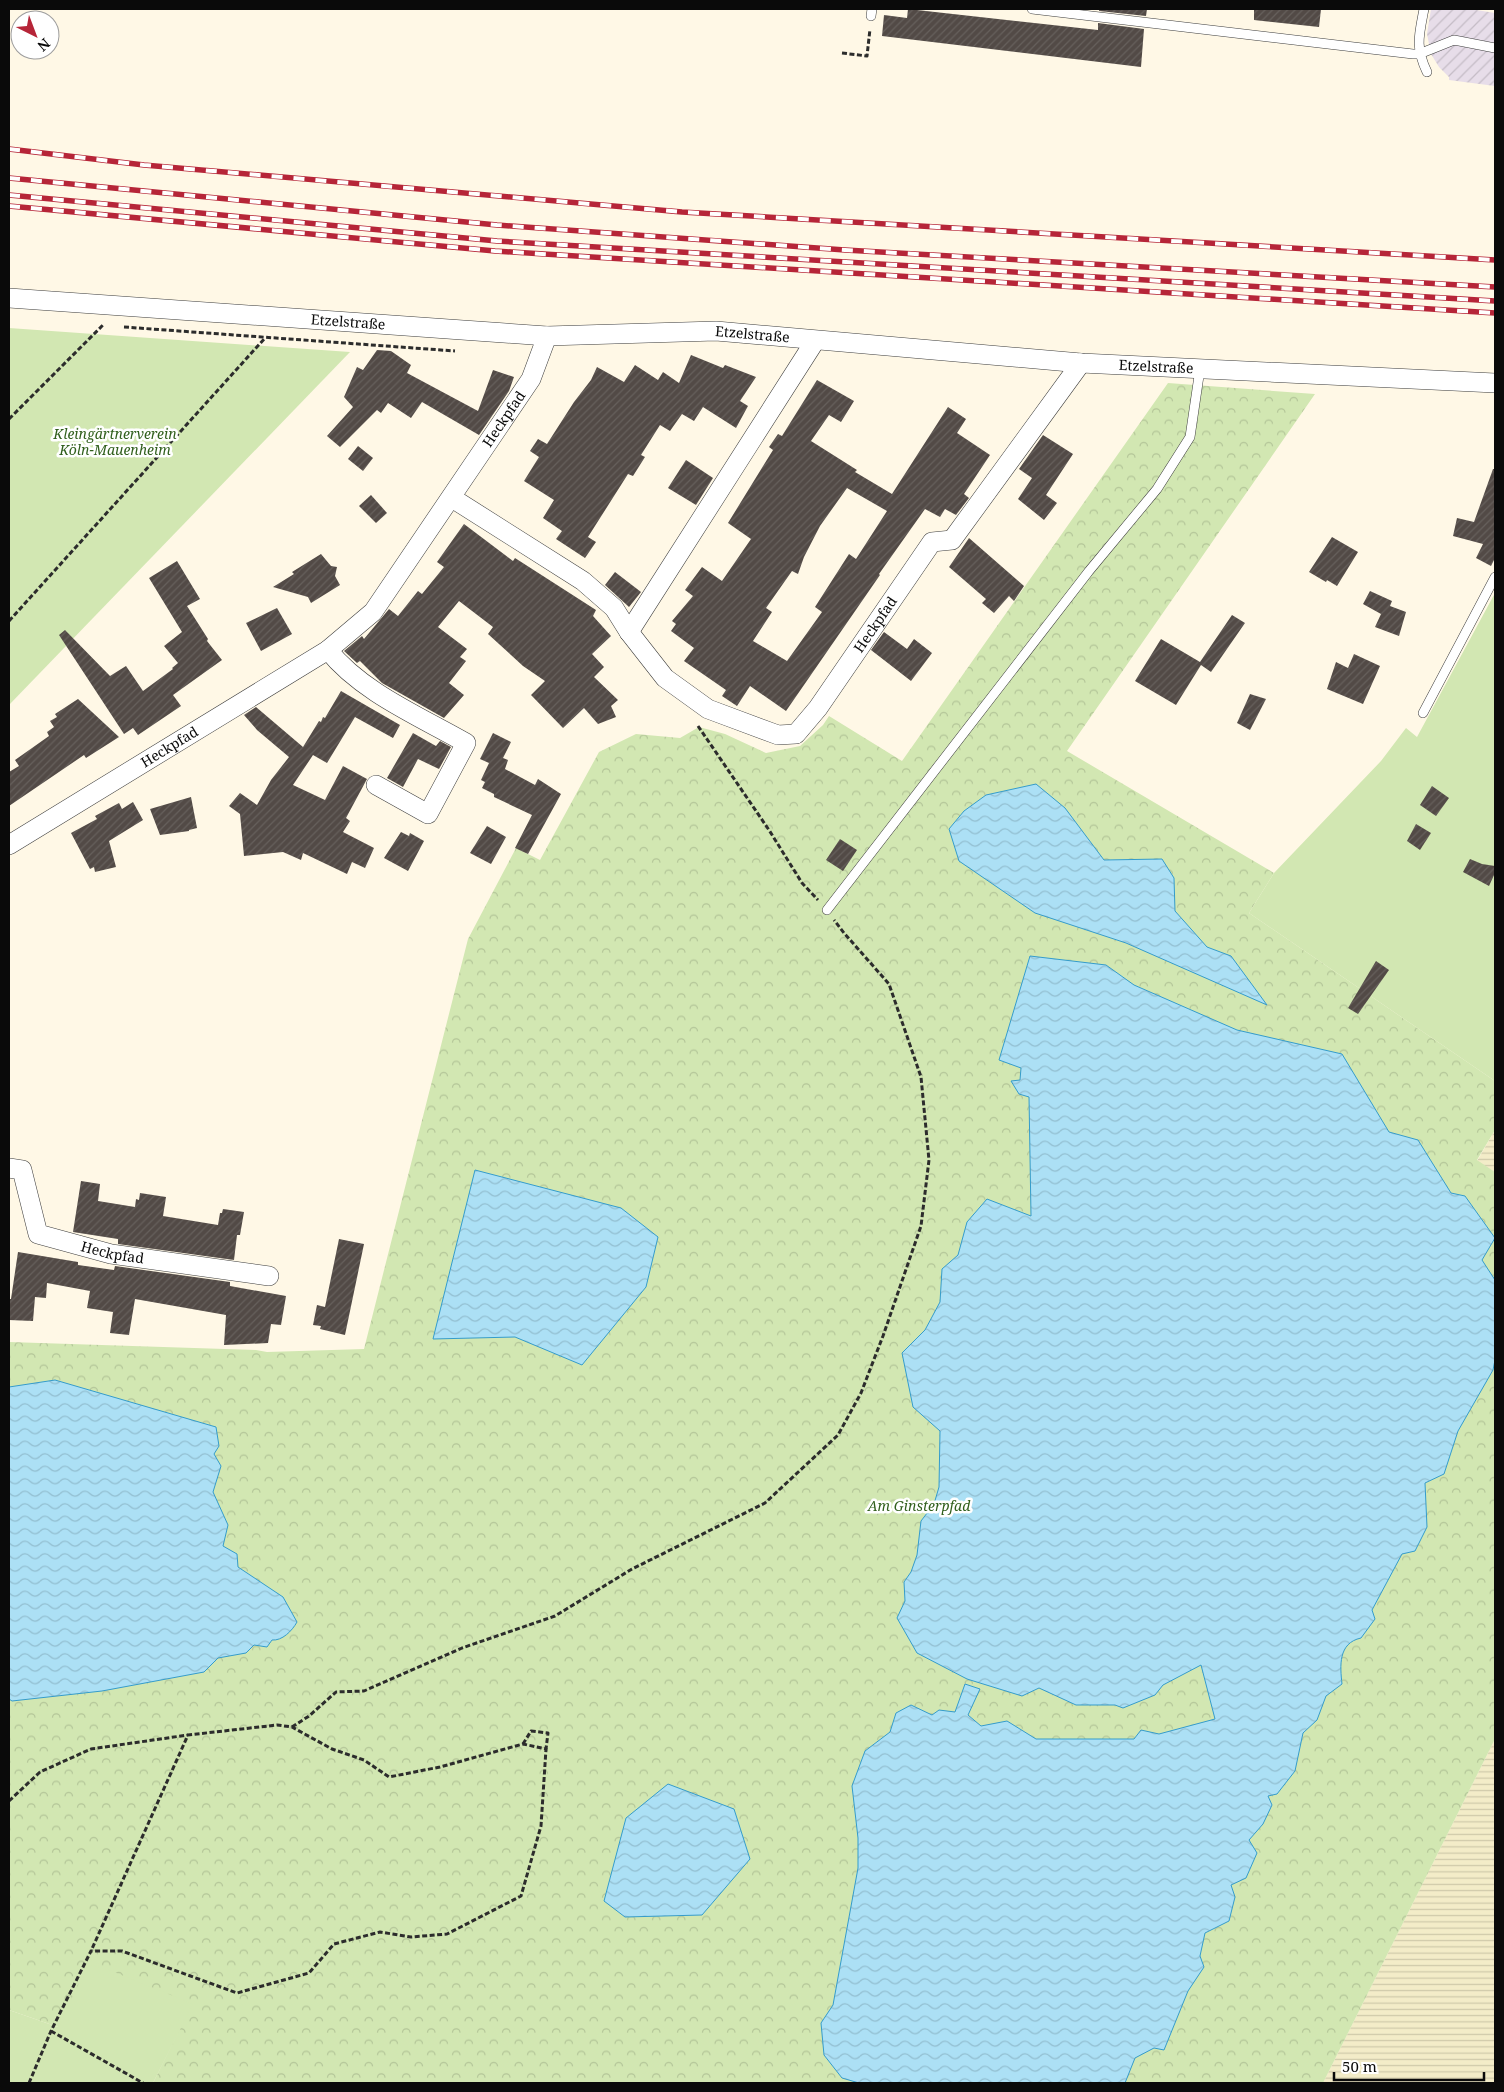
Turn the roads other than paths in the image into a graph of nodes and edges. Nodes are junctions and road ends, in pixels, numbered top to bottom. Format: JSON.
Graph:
{"nodes":[{"id":1,"x":1032,"y":9,"type":"edge"},
{"id":2,"x":1424,"y":9,"type":"edge"},
{"id":3,"x":1495,"y":48,"type":"edge"},
{"id":4,"x":1419,"y":54,"type":"junction"},
{"id":5,"x":1427,"y":72,"type":"dead end"},
{"id":6,"x":9,"y":298,"type":"edge"},
{"id":7,"x":547,"y":336,"type":"junction"},
{"id":8,"x":816,"y":341,"type":"junction"},
{"id":9,"x":1081,"y":363,"type":"junction"},
{"id":10,"x":1200,"y":369,"type":"junction"},
{"id":11,"x":1495,"y":383,"type":"edge"},
{"id":12,"x":452,"y":498,"type":"junction"},
{"id":13,"x":1495,"y":577,"type":"edge"},
{"id":14,"x":629,"y":632,"type":"junction"},
{"id":15,"x":328,"y":650,"type":"junction"},
{"id":16,"x":1423,"y":713,"type":"dead end"},
{"id":17,"x":376,"y":785,"type":"dead end"},
{"id":18,"x":9,"y":845,"type":"edge"},
{"id":19,"x":827,"y":910,"type":"road end"},
{"id":20,"x":9,"y":1168,"type":"edge"},
{"id":21,"x":269,"y":1276,"type":"dead end"}],
"edges":[{"from":1,"to":4,"type":"lane"},
{"from":2,"to":4,"type":"lane"},
{"from":3,"to":4,"type":"lane"},
{"from":4,"to":5,"type":"lane"},
{"from":6,"to":7,"type":"street","name":"Etzelstraße"},
{"from":7,"to":8,"type":"street","name":"Etzelstraße"},
{"from":7,"to":12,"type":"street","name":"Heckpfad"},
{"from":8,"to":9,"type":"street","name":"Etzelstraße"},
{"from":8,"to":14,"type":"street"},
{"from":9,"to":10,"type":"street","name":"Etzelstraße"},
{"from":9,"to":14,"type":"street","name":"Heckpfad"},
{"from":10,"to":11,"type":"street","name":"Etzelstraße"},
{"from":10,"to":19,"type":"lane"},
{"from":12,"to":14,"type":"street","name":"Heckpfad"},
{"from":12,"to":15,"type":"street","name":"Heckpfad"},
{"from":13,"to":16,"type":"lane"},
{"from":15,"to":17,"type":"street"},
{"from":15,"to":18,"type":"street","name":"Heckpfad"},
{"from":20,"to":21,"type":"street","name":"Heckpfad"}]}
